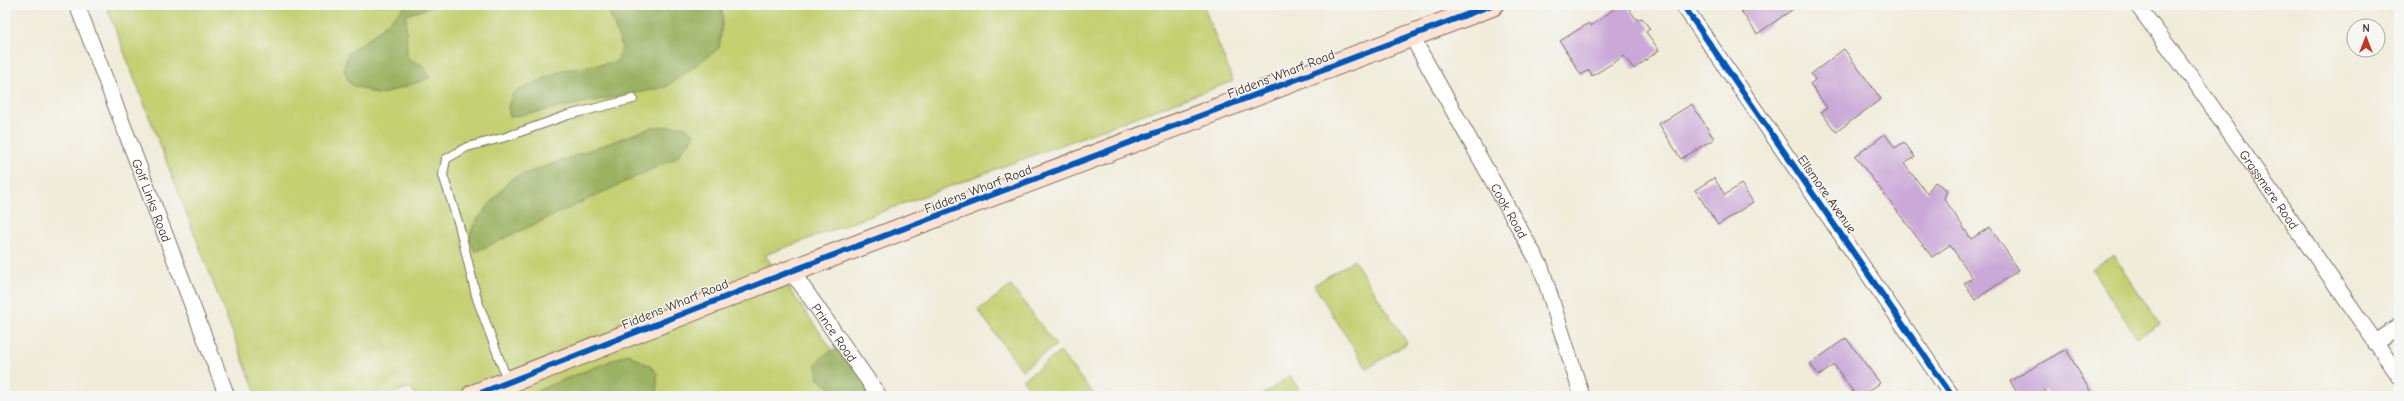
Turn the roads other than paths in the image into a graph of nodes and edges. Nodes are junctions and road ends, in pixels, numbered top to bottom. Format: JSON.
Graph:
{"nodes":[{"id":1,"x":77,"y":5,"type":"edge"},
{"id":2,"x":1492,"y":5,"type":"edge"},
{"id":3,"x":1683,"y":5,"type":"edge"},
{"id":4,"x":2137,"y":5,"type":"edge"},
{"id":5,"x":1412,"y":37,"type":"junction"},
{"id":6,"x":633,"y":99,"type":"dead end"},
{"id":7,"x":788,"y":272,"type":"junction"},
{"id":8,"x":2399,"y":326,"type":"edge"},
{"id":9,"x":2375,"y":343,"type":"junction"},
{"id":10,"x":2399,"y":376,"type":"edge"},
{"id":11,"x":508,"y":383,"type":"junction"},
{"id":12,"x":227,"y":396,"type":"edge"},
{"id":13,"x":473,"y":396,"type":"edge"},
{"id":14,"x":879,"y":396,"type":"edge"},
{"id":15,"x":1582,"y":396,"type":"edge"},
{"id":16,"x":1952,"y":396,"type":"edge"}],
"edges":[{"from":1,"to":12,"type":"street","name":"Golf Links Road"},
{"from":2,"to":5,"type":"street","name":"Fiddens Wharf Road"},
{"from":3,"to":16,"type":"street","name":"Ellsmore Avenue"},
{"from":4,"to":9,"type":"street","name":"Grassmere Road"},
{"from":5,"to":7,"type":"street","name":"Fiddens Wharf Road"},
{"from":5,"to":15,"type":"street","name":"Cook Road"},
{"from":6,"to":11,"type":"lane"},
{"from":7,"to":11,"type":"street","name":"Fiddens Wharf Road"},
{"from":7,"to":14,"type":"street","name":"Prince Road"},
{"from":8,"to":9,"type":"street"},
{"from":9,"to":10,"type":"street","name":"Grassmere Road"},
{"from":11,"to":13,"type":"street","name":"Fiddens Wharf Road"}]}
